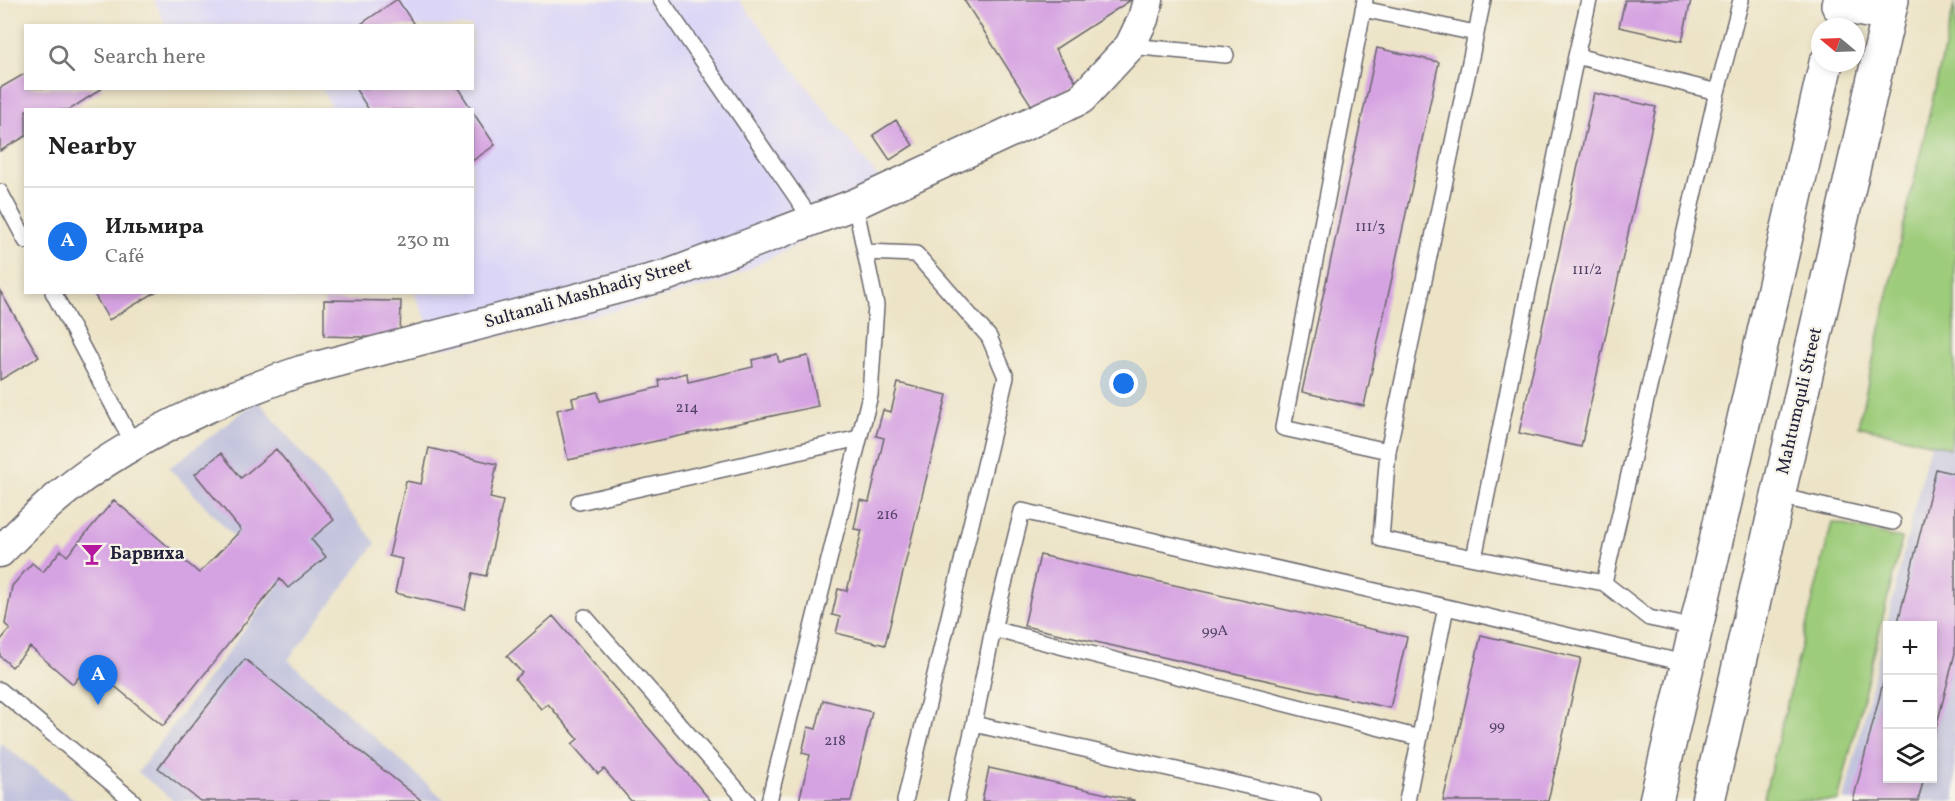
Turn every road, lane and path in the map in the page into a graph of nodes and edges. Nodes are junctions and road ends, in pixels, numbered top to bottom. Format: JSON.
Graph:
{"nodes":[{"id":1,"x":661,"y":0,"type":"edge"},
{"id":2,"x":1148,"y":0,"type":"edge"},
{"id":3,"x":1483,"y":0,"type":"edge"},
{"id":4,"x":1589,"y":0,"type":"edge"},
{"id":5,"x":1741,"y":0,"type":"edge"},
{"id":6,"x":1364,"y":5,"type":"edge"},
{"id":7,"x":1890,"y":8,"type":"edge"},
{"id":8,"x":1837,"y":10,"type":"edge"},
{"id":9,"x":1475,"y":33,"type":"junction"},
{"id":10,"x":1130,"y":46,"type":"junction"},
{"id":11,"x":1226,"y":55,"type":"dead end"},
{"id":12,"x":1576,"y":56,"type":"junction"},
{"id":13,"x":1824,"y":72,"type":"edge"},
{"id":14,"x":1717,"y":92,"type":"junction"},
{"id":15,"x":0,"y":192,"type":"edge"},
{"id":16,"x":855,"y":204,"type":"junction"},
{"id":17,"x":812,"y":220,"type":"junction"},
{"id":18,"x":24,"y":237,"type":"edge"},
{"id":19,"x":865,"y":252,"type":"junction"},
{"id":20,"x":54,"y":294,"type":"edge"},
{"id":21,"x":859,"y":438,"type":"junction"},
{"id":22,"x":134,"y":446,"type":"junction"},
{"id":23,"x":1388,"y":451,"type":"junction"},
{"id":24,"x":1778,"y":496,"type":"junction"},
{"id":25,"x":579,"y":501,"type":"dead end"},
{"id":26,"x":1893,"y":522,"type":"dead end"},
{"id":27,"x":0,"y":552,"type":"edge"},
{"id":28,"x":1474,"y":558,"type":"junction"},
{"id":29,"x":1604,"y":583,"type":"junction"},
{"id":30,"x":1446,"y":607,"type":"junction"},
{"id":31,"x":585,"y":617,"type":"dead end"},
{"id":32,"x":1697,"y":628,"type":"junction"},
{"id":33,"x":993,"y":629,"type":"junction"},
{"id":34,"x":1689,"y":664,"type":"junction"},
{"id":35,"x":0,"y":690,"type":"edge"},
{"id":36,"x":974,"y":724,"type":"junction"},
{"id":37,"x":1419,"y":738,"type":"junction"},
{"id":38,"x":133,"y":801,"type":"edge"},
{"id":39,"x":747,"y":801,"type":"edge"},
{"id":40,"x":769,"y":801,"type":"edge"},
{"id":41,"x":905,"y":801,"type":"edge"},
{"id":42,"x":956,"y":801,"type":"edge"},
{"id":43,"x":1313,"y":801,"type":"edge"},
{"id":44,"x":1407,"y":801,"type":"edge"},
{"id":45,"x":1656,"y":801,"type":"edge"},
{"id":46,"x":1708,"y":801,"type":"edge"}],
"edges":[{"from":1,"to":17,"type":"lane"},
{"from":2,"to":10,"type":"street","name":"Sultanali Mashhadiy Street"},
{"from":3,"to":9,"type":"lane"},
{"from":4,"to":12,"type":"lane"},
{"from":5,"to":14,"type":"lane"},
{"from":6,"to":9,"type":"lane"},
{"from":6,"to":23,"type":"lane"},
{"from":7,"to":8,"type":"main road"},
{"from":7,"to":24,"type":"main road","name":"Mahtumquli Street"},
{"from":9,"to":23,"type":"lane"},
{"from":10,"to":11,"type":"lane"},
{"from":10,"to":16,"type":"street","name":"Sultanali Mashhadiy Street"},
{"from":12,"to":14,"type":"lane"},
{"from":12,"to":28,"type":"lane"},
{"from":13,"to":32,"type":"main road"},
{"from":14,"to":29,"type":"lane"},
{"from":15,"to":18,"type":"lane"},
{"from":16,"to":17,"type":"street","name":"Sultanali Mashhadiy Street"},
{"from":16,"to":19,"type":"lane"},
{"from":17,"to":22,"type":"street","name":"Sultanali Mashhadiy Street"},
{"from":19,"to":21,"type":"lane"},
{"from":19,"to":41,"type":"lane"},
{"from":20,"to":22,"type":"lane"},
{"from":21,"to":25,"type":"lane"},
{"from":21,"to":40,"type":"lane"},
{"from":22,"to":27,"type":"street","name":"Sultanali Mashhadiy Street"},
{"from":23,"to":28,"type":"lane"},
{"from":24,"to":26,"type":"lane"},
{"from":24,"to":46,"type":"main road","name":"Mahtumquli Street"},
{"from":28,"to":29,"type":"lane"},
{"from":29,"to":32,"type":"lane"},
{"from":30,"to":33,"type":"lane"},
{"from":30,"to":34,"type":"lane"},
{"from":30,"to":37,"type":"lane"},
{"from":31,"to":39,"type":"lane"},
{"from":32,"to":34,"type":"main road"},
{"from":33,"to":36,"type":"lane"},
{"from":33,"to":37,"type":"lane"},
{"from":34,"to":45,"type":"main road"},
{"from":35,"to":38,"type":"lane"},
{"from":36,"to":42,"type":"lane"},
{"from":36,"to":43,"type":"lane"},
{"from":37,"to":44,"type":"lane"}]}
